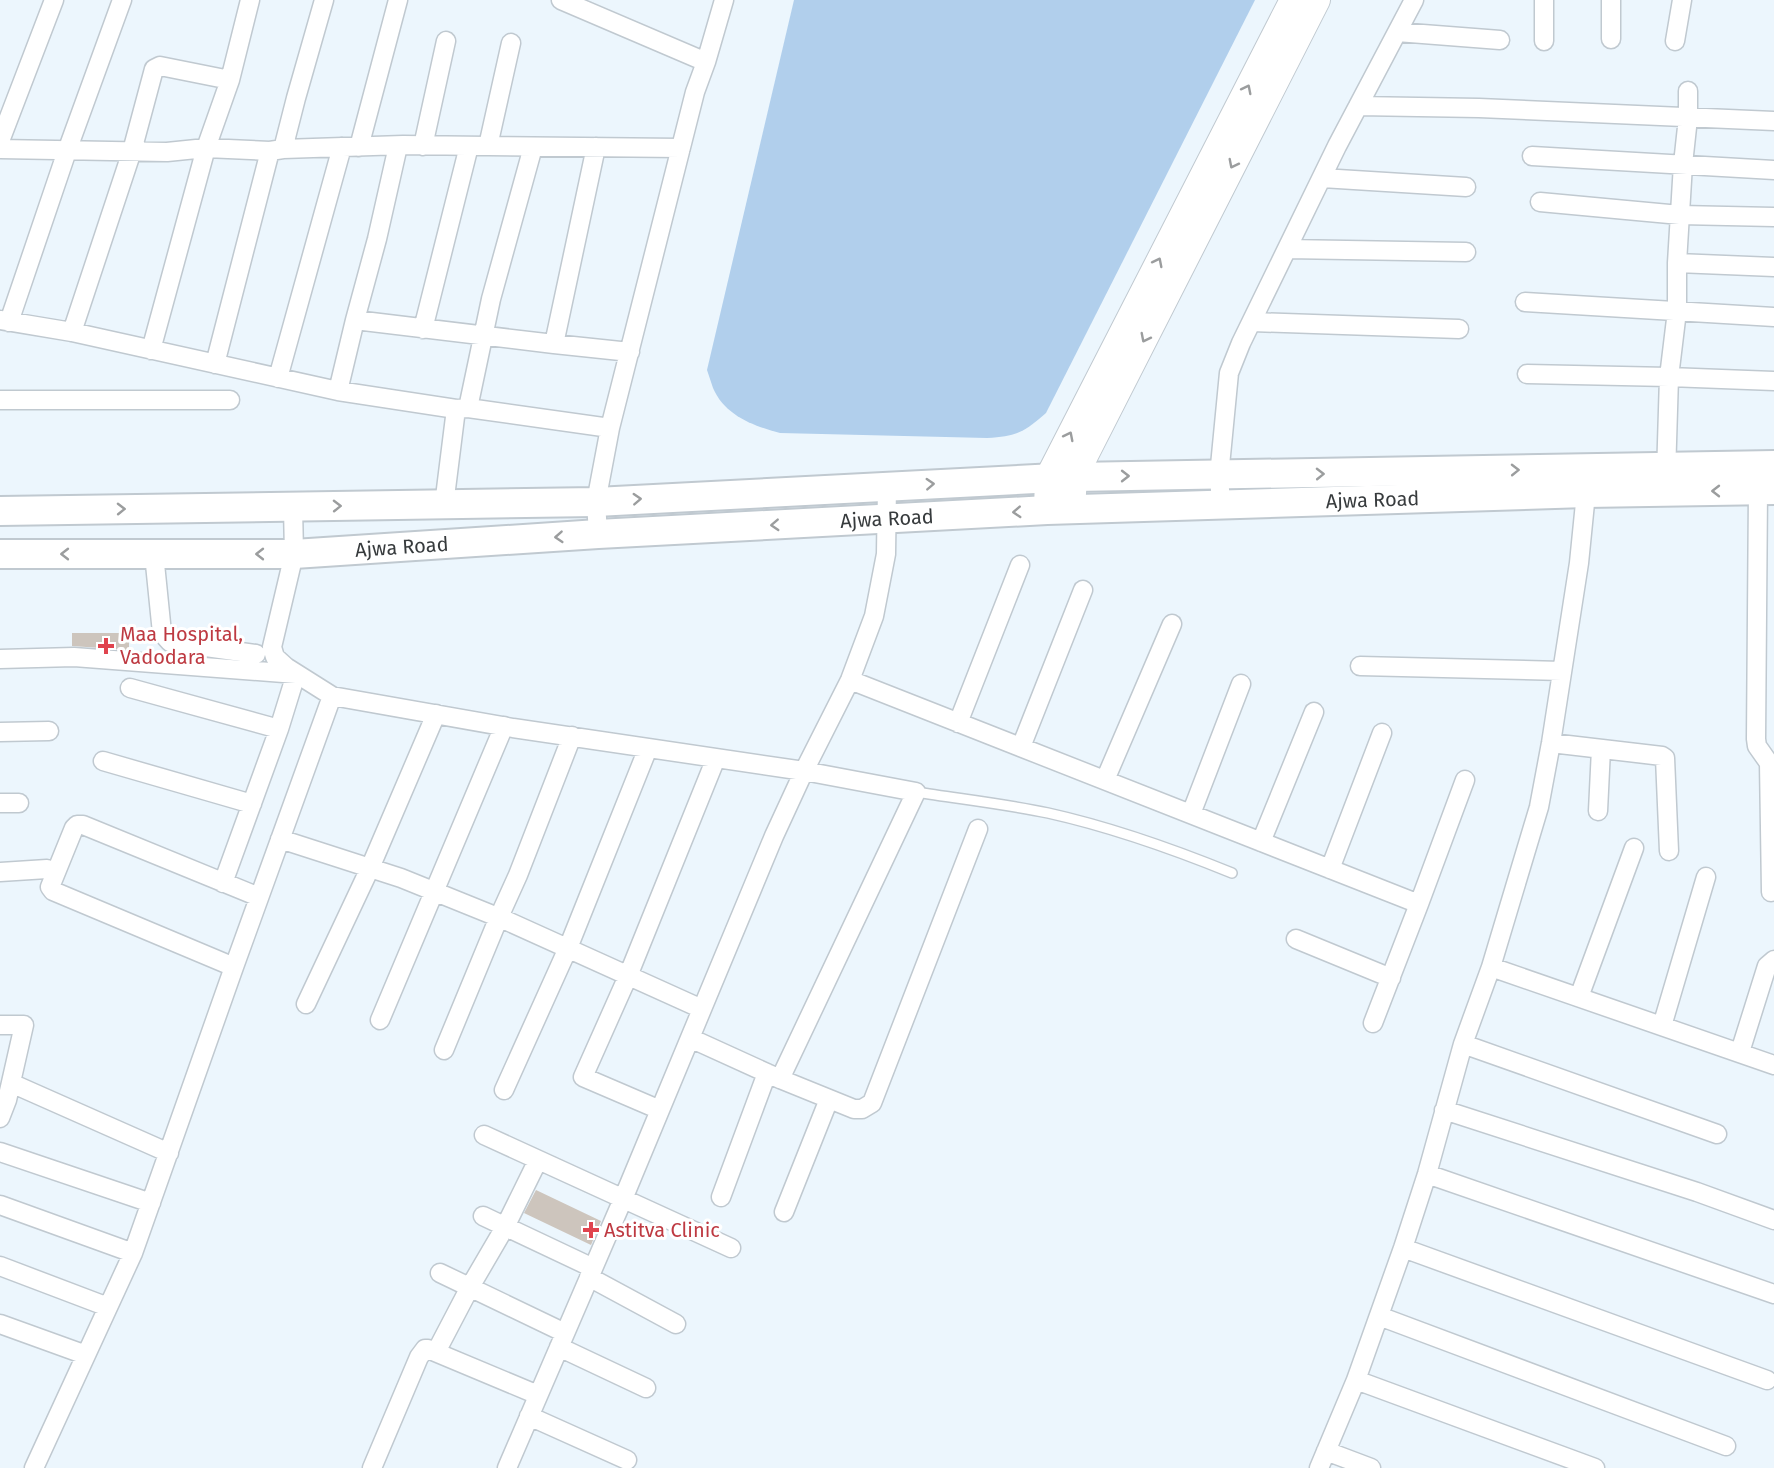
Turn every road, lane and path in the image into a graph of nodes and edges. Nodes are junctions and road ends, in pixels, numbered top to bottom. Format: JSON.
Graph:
{"nodes":[{"id":1,"x":54,"y":0,"type":"edge"},
{"id":2,"x":122,"y":0,"type":"edge"},
{"id":3,"x":250,"y":0,"type":"edge"},
{"id":4,"x":324,"y":0,"type":"edge"},
{"id":5,"x":398,"y":0,"type":"edge"},
{"id":6,"x":561,"y":0,"type":"edge"},
{"id":7,"x":724,"y":0,"type":"edge"},
{"id":8,"x":1293,"y":0,"type":"edge"},
{"id":9,"x":1317,"y":0,"type":"edge"},
{"id":10,"x":1414,"y":0,"type":"edge"},
{"id":11,"x":1544,"y":0,"type":"edge"},
{"id":12,"x":1611,"y":0,"type":"edge"},
{"id":13,"x":1682,"y":0,"type":"edge"},
{"id":14,"x":1397,"y":32,"type":"junction"},
{"id":15,"x":1611,"y":39,"type":"dead end"},
{"id":16,"x":1500,"y":40,"type":"dead end"},
{"id":17,"x":446,"y":41,"type":"dead end"},
{"id":18,"x":1544,"y":41,"type":"dead end"},
{"id":19,"x":1675,"y":41,"type":"dead end"},
{"id":20,"x":511,"y":44,"type":"dead end"},
{"id":21,"x":706,"y":62,"type":"junction"},
{"id":22,"x":230,"y":80,"type":"junction"},
{"id":23,"x":1688,"y":91,"type":"dead end"},
{"id":24,"x":1358,"y":106,"type":"junction"},
{"id":25,"x":1688,"y":118,"type":"junction"},
{"id":26,"x":1774,"y":121,"type":"edge"},
{"id":27,"x":0,"y":141,"type":"edge"},
{"id":28,"x":398,"y":146,"type":"junction"},
{"id":29,"x":423,"y":146,"type":"junction"},
{"id":30,"x":469,"y":146,"type":"junction"},
{"id":31,"x":488,"y":146,"type":"junction"},
{"id":32,"x":351,"y":147,"type":"junction"},
{"id":33,"x":532,"y":147,"type":"junction"},
{"id":34,"x":596,"y":147,"type":"junction"},
{"id":35,"x":206,"y":148,"type":"junction"},
{"id":36,"x":681,"y":148,"type":"junction"},
{"id":37,"x":0,"y":149,"type":"edge"},
{"id":38,"x":276,"y":150,"type":"junction"},
{"id":39,"x":67,"y":151,"type":"junction"},
{"id":40,"x":132,"y":151,"type":"junction"},
{"id":41,"x":1532,"y":156,"type":"dead end"},
{"id":42,"x":1683,"y":164,"type":"junction"},
{"id":43,"x":1774,"y":170,"type":"edge"},
{"id":44,"x":1322,"y":178,"type":"junction"},
{"id":45,"x":1466,"y":187,"type":"dead end"},
{"id":46,"x":1540,"y":202,"type":"dead end"},
{"id":47,"x":1680,"y":216,"type":"junction"},
{"id":48,"x":1774,"y":217,"type":"edge"},
{"id":49,"x":1287,"y":249,"type":"junction"},
{"id":50,"x":1466,"y":252,"type":"dead end"},
{"id":51,"x":1677,"y":263,"type":"junction"},
{"id":52,"x":1774,"y":267,"type":"edge"},
{"id":53,"x":1525,"y":302,"type":"dead end"},
{"id":54,"x":1677,"y":311,"type":"junction"},
{"id":55,"x":1774,"y":317,"type":"edge"},
{"id":56,"x":355,"y":320,"type":"junction"},
{"id":57,"x":5,"y":321,"type":"edge"},
{"id":58,"x":1252,"y":322,"type":"junction"},
{"id":59,"x":423,"y":329,"type":"junction"},
{"id":60,"x":1459,"y":329,"type":"dead end"},
{"id":61,"x":72,"y":332,"type":"junction"},
{"id":62,"x":482,"y":336,"type":"junction"},
{"id":63,"x":554,"y":344,"type":"junction"},
{"id":64,"x":151,"y":350,"type":"junction"},
{"id":65,"x":630,"y":352,"type":"junction"},
{"id":66,"x":215,"y":364,"type":"junction"},
{"id":67,"x":1527,"y":374,"type":"dead end"},
{"id":68,"x":1669,"y":376,"type":"junction"},
{"id":69,"x":278,"y":378,"type":"junction"},
{"id":70,"x":1774,"y":381,"type":"edge"},
{"id":71,"x":338,"y":391,"type":"junction"},
{"id":72,"x":0,"y":400,"type":"edge"},
{"id":73,"x":230,"y":400,"type":"dead end"},
{"id":74,"x":462,"y":408,"type":"junction"},
{"id":75,"x":610,"y":428,"type":"junction"},
{"id":76,"x":1774,"y":465,"type":"edge"},
{"id":77,"x":1219,"y":476,"type":"junction"},
{"id":78,"x":1061,"y":477,"type":"junction"},
{"id":79,"x":1666,"y":479,"type":"junction"},
{"id":80,"x":887,"y":486,"type":"junction"},
{"id":81,"x":1766,"y":490,"type":"edge"},
{"id":82,"x":1586,"y":493,"type":"junction"},
{"id":83,"x":596,"y":502,"type":"junction"},
{"id":84,"x":1221,"y":504,"type":"junction"},
{"id":85,"x":444,"y":505,"type":"junction"},
{"id":86,"x":293,"y":507,"type":"junction"},
{"id":87,"x":0,"y":510,"type":"edge"},
{"id":88,"x":1059,"y":510,"type":"junction"},
{"id":89,"x":888,"y":519,"type":"junction"},
{"id":90,"x":598,"y":534,"type":"junction"},
{"id":91,"x":0,"y":554,"type":"edge"},
{"id":92,"x":154,"y":554,"type":"junction"},
{"id":93,"x":294,"y":554,"type":"junction"},
{"id":94,"x":1020,"y":565,"type":"dead end"},
{"id":95,"x":1083,"y":590,"type":"dead end"},
{"id":96,"x":1172,"y":624,"type":"dead end"},
{"id":97,"x":256,"y":654,"type":"dead end"},
{"id":98,"x":0,"y":658,"type":"edge"},
{"id":99,"x":1360,"y":666,"type":"dead end"},
{"id":100,"x":1562,"y":671,"type":"junction"},
{"id":101,"x":297,"y":674,"type":"junction"},
{"id":102,"x":850,"y":680,"type":"junction"},
{"id":103,"x":1241,"y":684,"type":"dead end"},
{"id":104,"x":130,"y":688,"type":"dead end"},
{"id":105,"x":332,"y":696,"type":"junction"},
{"id":106,"x":1314,"y":712,"type":"dead end"},
{"id":107,"x":436,"y":714,"type":"junction"},
{"id":108,"x":958,"y":723,"type":"junction"},
{"id":109,"x":504,"y":726,"type":"junction"},
{"id":110,"x":279,"y":729,"type":"junction"},
{"id":111,"x":49,"y":730,"type":"dead end"},
{"id":112,"x":0,"y":732,"type":"edge"},
{"id":113,"x":1382,"y":733,"type":"dead end"},
{"id":114,"x":572,"y":736,"type":"junction"},
{"id":115,"x":1551,"y":743,"type":"junction"},
{"id":116,"x":1021,"y":747,"type":"junction"},
{"id":117,"x":648,"y":748,"type":"junction"},
{"id":118,"x":1601,"y":749,"type":"junction"},
{"id":119,"x":716,"y":758,"type":"junction"},
{"id":120,"x":103,"y":761,"type":"dead end"},
{"id":121,"x":804,"y":771,"type":"junction"},
{"id":122,"x":1105,"y":780,"type":"junction"},
{"id":123,"x":1465,"y":780,"type":"dead end"},
{"id":124,"x":916,"y":792,"type":"junction"},
{"id":125,"x":0,"y":803,"type":"edge"},
{"id":126,"x":19,"y":803,"type":"dead end"},
{"id":127,"x":252,"y":804,"type":"junction"},
{"id":128,"x":1598,"y":811,"type":"dead end"},
{"id":129,"x":1191,"y":814,"type":"junction"},
{"id":130,"x":978,"y":828,"type":"dead end"},
{"id":131,"x":280,"y":839,"type":"junction"},
{"id":132,"x":1262,"y":842,"type":"junction"},
{"id":133,"x":1634,"y":848,"type":"dead end"},
{"id":134,"x":1669,"y":850,"type":"dead end"},
{"id":135,"x":369,"y":868,"type":"junction"},
{"id":136,"x":47,"y":869,"type":"dead end"},
{"id":137,"x":1330,"y":869,"type":"junction"},
{"id":138,"x":0,"y":872,"type":"edge"},
{"id":139,"x":1232,"y":873,"type":"dead end"},
{"id":140,"x":1706,"y":877,"type":"dead end"},
{"id":141,"x":223,"y":883,"type":"junction"},
{"id":142,"x":433,"y":891,"type":"junction"},
{"id":143,"x":1771,"y":892,"type":"dead end"},
{"id":144,"x":259,"y":897,"type":"junction"},
{"id":145,"x":1419,"y":904,"type":"junction"},
{"id":146,"x":499,"y":917,"type":"junction"},
{"id":147,"x":1296,"y":939,"type":"dead end"},
{"id":148,"x":568,"y":948,"type":"junction"},
{"id":149,"x":1774,"y":960,"type":"edge"},
{"id":150,"x":234,"y":967,"type":"junction"},
{"id":151,"x":1491,"y":967,"type":"junction"},
{"id":152,"x":628,"y":976,"type":"junction"},
{"id":153,"x":1391,"y":978,"type":"junction"},
{"id":154,"x":1579,"y":997,"type":"junction"},
{"id":155,"x":306,"y":1004,"type":"dead end"},
{"id":156,"x":702,"y":1009,"type":"junction"},
{"id":157,"x":380,"y":1020,"type":"dead end"},
{"id":158,"x":1373,"y":1023,"type":"dead end"},
{"id":159,"x":0,"y":1025,"type":"edge"},
{"id":160,"x":1662,"y":1026,"type":"junction"},
{"id":161,"x":690,"y":1038,"type":"junction"},
{"id":162,"x":1463,"y":1044,"type":"junction"},
{"id":163,"x":444,"y":1050,"type":"dead end"},
{"id":164,"x":1740,"y":1052,"type":"junction"},
{"id":165,"x":1774,"y":1065,"type":"edge"},
{"id":166,"x":774,"y":1076,"type":"junction"},
{"id":167,"x":504,"y":1090,"type":"dead end"},
{"id":168,"x":6,"y":1094,"type":"edge"},
{"id":169,"x":830,"y":1099,"type":"junction"},
{"id":170,"x":660,"y":1110,"type":"junction"},
{"id":171,"x":1444,"y":1110,"type":"junction"},
{"id":172,"x":0,"y":1118,"type":"edge"},
{"id":173,"x":1717,"y":1134,"type":"dead end"},
{"id":174,"x":484,"y":1135,"type":"dead end"},
{"id":175,"x":0,"y":1152,"type":"edge"},
{"id":176,"x":168,"y":1153,"type":"junction"},
{"id":177,"x":538,"y":1160,"type":"junction"},
{"id":178,"x":1427,"y":1174,"type":"junction"},
{"id":179,"x":721,"y":1197,"type":"dead end"},
{"id":180,"x":623,"y":1199,"type":"junction"},
{"id":181,"x":151,"y":1203,"type":"junction"},
{"id":182,"x":0,"y":1205,"type":"edge"},
{"id":183,"x":784,"y":1212,"type":"dead end"},
{"id":184,"x":483,"y":1216,"type":"dead end"},
{"id":185,"x":1774,"y":1220,"type":"edge"},
{"id":186,"x":505,"y":1227,"type":"junction"},
{"id":187,"x":731,"y":1248,"type":"dead end"},
{"id":188,"x":1403,"y":1248,"type":"junction"},
{"id":189,"x":133,"y":1253,"type":"junction"},
{"id":190,"x":0,"y":1266,"type":"edge"},
{"id":191,"x":440,"y":1273,"type":"dead end"},
{"id":192,"x":591,"y":1273,"type":"junction"},
{"id":193,"x":470,"y":1287,"type":"junction"},
{"id":194,"x":1774,"y":1294,"type":"edge"},
{"id":195,"x":108,"y":1307,"type":"junction"},
{"id":196,"x":1379,"y":1316,"type":"junction"},
{"id":197,"x":0,"y":1324,"type":"edge"},
{"id":198,"x":676,"y":1324,"type":"dead end"},
{"id":199,"x":562,"y":1340,"type":"junction"},
{"id":200,"x":436,"y":1352,"type":"junction"},
{"id":201,"x":86,"y":1355,"type":"junction"},
{"id":202,"x":1356,"y":1380,"type":"junction"},
{"id":203,"x":1767,"y":1380,"type":"dead end"},
{"id":204,"x":646,"y":1388,"type":"dead end"},
{"id":205,"x":538,"y":1395,"type":"junction"},
{"id":206,"x":529,"y":1416,"type":"junction"},
{"id":207,"x":1726,"y":1446,"type":"dead end"},
{"id":208,"x":1326,"y":1450,"type":"junction"},
{"id":209,"x":627,"y":1460,"type":"dead end"},
{"id":210,"x":36,"y":1467,"type":"edge"},
{"id":211,"x":372,"y":1468,"type":"edge"},
{"id":212,"x":507,"y":1468,"type":"edge"},
{"id":213,"x":1319,"y":1468,"type":"edge"},
{"id":214,"x":1371,"y":1468,"type":"edge"},
{"id":215,"x":1595,"y":1468,"type":"edge"}],
"edges":[{"from":1,"to":27,"type":"street"},
{"from":2,"to":39,"type":"street"},
{"from":3,"to":22,"type":"street"},
{"from":4,"to":38,"type":"street"},
{"from":5,"to":32,"type":"street"},
{"from":6,"to":21,"type":"street"},
{"from":7,"to":21,"type":"street"},
{"from":78,"to":8,"type":"street","one_way":true},
{"from":9,"to":78,"type":"street","one_way":true},
{"from":10,"to":14,"type":"street"},
{"from":11,"to":18,"type":"street"},
{"from":12,"to":15,"type":"street"},
{"from":13,"to":19,"type":"street"},
{"from":14,"to":16,"type":"street"},
{"from":14,"to":24,"type":"street"},
{"from":17,"to":29,"type":"street"},
{"from":20,"to":31,"type":"street"},
{"from":21,"to":36,"type":"street"},
{"from":22,"to":35,"type":"street"},
{"from":22,"to":40,"type":"street"},
{"from":23,"to":25,"type":"street"},
{"from":24,"to":25,"type":"street"},
{"from":24,"to":44,"type":"street"},
{"from":25,"to":26,"type":"street"},
{"from":25,"to":42,"type":"street"},
{"from":28,"to":29,"type":"street"},
{"from":28,"to":32,"type":"street"},
{"from":28,"to":56,"type":"street"},
{"from":29,"to":30,"type":"street"},
{"from":30,"to":31,"type":"street"},
{"from":30,"to":59,"type":"street"},
{"from":31,"to":33,"type":"street"},
{"from":32,"to":38,"type":"street"},
{"from":32,"to":69,"type":"street"},
{"from":33,"to":34,"type":"street"},
{"from":33,"to":62,"type":"street"},
{"from":34,"to":36,"type":"street"},
{"from":34,"to":63,"type":"street"},
{"from":35,"to":38,"type":"street"},
{"from":35,"to":40,"type":"street"},
{"from":35,"to":64,"type":"street"},
{"from":36,"to":65,"type":"street"},
{"from":37,"to":39,"type":"street"},
{"from":38,"to":66,"type":"street"},
{"from":39,"to":40,"type":"street"},
{"from":39,"to":57,"type":"street"},
{"from":40,"to":61,"type":"street"},
{"from":41,"to":42,"type":"street"},
{"from":42,"to":43,"type":"street"},
{"from":42,"to":47,"type":"street"},
{"from":44,"to":45,"type":"street"},
{"from":44,"to":49,"type":"street"},
{"from":46,"to":47,"type":"street"},
{"from":47,"to":48,"type":"street"},
{"from":47,"to":51,"type":"street"},
{"from":49,"to":50,"type":"street"},
{"from":49,"to":58,"type":"street"},
{"from":51,"to":52,"type":"street"},
{"from":51,"to":54,"type":"street"},
{"from":53,"to":54,"type":"street"},
{"from":54,"to":55,"type":"street"},
{"from":54,"to":68,"type":"street"},
{"from":56,"to":59,"type":"street"},
{"from":56,"to":71,"type":"street"},
{"from":57,"to":61,"type":"street"},
{"from":58,"to":60,"type":"street"},
{"from":58,"to":77,"type":"street"},
{"from":59,"to":62,"type":"street"},
{"from":61,"to":64,"type":"street"},
{"from":62,"to":63,"type":"street"},
{"from":62,"to":74,"type":"street"},
{"from":63,"to":65,"type":"street"},
{"from":64,"to":66,"type":"street"},
{"from":65,"to":75,"type":"street"},
{"from":66,"to":69,"type":"street"},
{"from":67,"to":68,"type":"street"},
{"from":68,"to":70,"type":"street"},
{"from":68,"to":79,"type":"street"},
{"from":69,"to":71,"type":"street"},
{"from":71,"to":74,"type":"street"},
{"from":72,"to":73,"type":"street"},
{"from":74,"to":75,"type":"street"},
{"from":74,"to":85,"type":"street"},
{"from":75,"to":83,"type":"street"},
{"from":76,"to":79,"type":"main road","name":"Ajwa Road"},
{"from":78,"to":77,"type":"main road","name":"Ajwa Road","one_way":true},
{"from":77,"to":79,"type":"main road","name":"Ajwa Road","one_way":true},
{"from":77,"to":84,"type":"street"},
{"from":80,"to":78,"type":"main road","name":"Ajwa Road","one_way":true},
{"from":78,"to":88,"type":"street"},
{"from":81,"to":79,"type":"main road","name":"Ajwa Road","one_way":true},
{"from":79,"to":82,"type":"main road","name":"Ajwa Road"},
{"from":83,"to":80,"type":"main road","name":"Ajwa Road","one_way":true},
{"from":80,"to":89,"type":"street"},
{"from":81,"to":143,"type":"street"},
{"from":82,"to":84,"type":"main road","name":"Ajwa Road"},
{"from":82,"to":100,"type":"street"},
{"from":83,"to":85,"type":"main road","name":"Ajwa Road"},
{"from":83,"to":90,"type":"street"},
{"from":84,"to":88,"type":"main road","name":"Ajwa Road"},
{"from":86,"to":85,"type":"main road","name":"Ajwa Road","one_way":true},
{"from":87,"to":86,"type":"main road","name":"Ajwa Road","one_way":true},
{"from":86,"to":93,"type":"street"},
{"from":88,"to":89,"type":"main road","name":"Ajwa Road","one_way":true},
{"from":89,"to":90,"type":"main road","name":"Ajwa Road","one_way":true},
{"from":89,"to":102,"type":"street"},
{"from":90,"to":93,"type":"main road","name":"Ajwa Road","one_way":true},
{"from":92,"to":91,"type":"main road","name":"Ajwa Road","one_way":true},
{"from":93,"to":92,"type":"main road","name":"Ajwa Road","one_way":true},
{"from":92,"to":97,"type":"street"},
{"from":93,"to":101,"type":"street"},
{"from":94,"to":108,"type":"street"},
{"from":95,"to":116,"type":"street"},
{"from":96,"to":122,"type":"street"},
{"from":98,"to":101,"type":"street"},
{"from":99,"to":100,"type":"street"},
{"from":100,"to":115,"type":"street"},
{"from":101,"to":105,"type":"street"},
{"from":101,"to":110,"type":"street"},
{"from":102,"to":108,"type":"street"},
{"from":102,"to":121,"type":"street"},
{"from":103,"to":129,"type":"street"},
{"from":104,"to":110,"type":"street"},
{"from":105,"to":107,"type":"street"},
{"from":105,"to":131,"type":"street"},
{"from":106,"to":132,"type":"street"},
{"from":107,"to":109,"type":"street"},
{"from":107,"to":135,"type":"street"},
{"from":108,"to":116,"type":"street"},
{"from":109,"to":114,"type":"street"},
{"from":109,"to":142,"type":"street"},
{"from":110,"to":127,"type":"street"},
{"from":111,"to":112,"type":"street"},
{"from":113,"to":137,"type":"street"},
{"from":114,"to":117,"type":"street"},
{"from":114,"to":146,"type":"street"},
{"from":115,"to":118,"type":"street"},
{"from":115,"to":151,"type":"street"},
{"from":116,"to":122,"type":"street"},
{"from":117,"to":119,"type":"street"},
{"from":117,"to":148,"type":"street"},
{"from":118,"to":128,"type":"street"},
{"from":118,"to":134,"type":"street"},
{"from":119,"to":121,"type":"street"},
{"from":119,"to":152,"type":"street"},
{"from":120,"to":127,"type":"street"},
{"from":121,"to":124,"type":"street"},
{"from":121,"to":156,"type":"street"},
{"from":122,"to":129,"type":"street"},
{"from":123,"to":145,"type":"street"},
{"from":124,"to":139,"type":"lane"},
{"from":124,"to":166,"type":"street"},
{"from":125,"to":126,"type":"street"},
{"from":127,"to":141,"type":"street"},
{"from":129,"to":132,"type":"street"},
{"from":130,"to":169,"type":"street"},
{"from":131,"to":135,"type":"street"},
{"from":131,"to":144,"type":"street"},
{"from":132,"to":137,"type":"street"},
{"from":133,"to":154,"type":"street"},
{"from":135,"to":142,"type":"street"},
{"from":135,"to":155,"type":"street"},
{"from":136,"to":138,"type":"street"},
{"from":137,"to":145,"type":"street"},
{"from":140,"to":160,"type":"street"},
{"from":141,"to":144,"type":"street"},
{"from":141,"to":150,"type":"street"},
{"from":142,"to":146,"type":"street"},
{"from":142,"to":157,"type":"street"},
{"from":144,"to":150,"type":"street"},
{"from":145,"to":153,"type":"street"},
{"from":146,"to":148,"type":"street"},
{"from":146,"to":163,"type":"street"},
{"from":147,"to":153,"type":"street"},
{"from":148,"to":152,"type":"street"},
{"from":148,"to":167,"type":"street"},
{"from":149,"to":164,"type":"street"},
{"from":150,"to":176,"type":"street"},
{"from":151,"to":154,"type":"street"},
{"from":151,"to":162,"type":"street"},
{"from":152,"to":156,"type":"street"},
{"from":152,"to":170,"type":"street"},
{"from":153,"to":158,"type":"street"},
{"from":154,"to":160,"type":"street"},
{"from":156,"to":161,"type":"street"},
{"from":159,"to":168,"type":"street"},
{"from":160,"to":164,"type":"street"},
{"from":161,"to":166,"type":"street"},
{"from":161,"to":170,"type":"street"},
{"from":162,"to":171,"type":"street"},
{"from":162,"to":173,"type":"street"},
{"from":164,"to":165,"type":"street"},
{"from":166,"to":169,"type":"street"},
{"from":166,"to":179,"type":"street"},
{"from":168,"to":172,"type":"street"},
{"from":168,"to":176,"type":"street"},
{"from":169,"to":183,"type":"street"},
{"from":170,"to":180,"type":"street"},
{"from":171,"to":178,"type":"street"},
{"from":171,"to":185,"type":"street"},
{"from":174,"to":177,"type":"street"},
{"from":175,"to":181,"type":"street"},
{"from":176,"to":181,"type":"street"},
{"from":177,"to":180,"type":"street"},
{"from":177,"to":186,"type":"street"},
{"from":178,"to":188,"type":"street"},
{"from":178,"to":194,"type":"street"},
{"from":180,"to":187,"type":"street"},
{"from":180,"to":192,"type":"street"},
{"from":181,"to":189,"type":"street"},
{"from":182,"to":189,"type":"street"},
{"from":184,"to":186,"type":"street"},
{"from":186,"to":192,"type":"street"},
{"from":186,"to":193,"type":"street"},
{"from":188,"to":196,"type":"street"},
{"from":188,"to":203,"type":"street"},
{"from":189,"to":195,"type":"street"},
{"from":190,"to":195,"type":"street"},
{"from":191,"to":193,"type":"street"},
{"from":192,"to":198,"type":"street"},
{"from":192,"to":199,"type":"street"},
{"from":193,"to":199,"type":"street"},
{"from":193,"to":200,"type":"street"},
{"from":195,"to":201,"type":"street"},
{"from":196,"to":202,"type":"street"},
{"from":196,"to":207,"type":"street"},
{"from":197,"to":201,"type":"street"},
{"from":199,"to":204,"type":"street"},
{"from":199,"to":205,"type":"street"},
{"from":200,"to":205,"type":"street"},
{"from":200,"to":211,"type":"street"},
{"from":201,"to":210,"type":"street"},
{"from":202,"to":208,"type":"street"},
{"from":202,"to":215,"type":"street"},
{"from":205,"to":206,"type":"street"},
{"from":206,"to":209,"type":"street"},
{"from":206,"to":212,"type":"street"},
{"from":208,"to":213,"type":"street"},
{"from":208,"to":214,"type":"street"}]}
